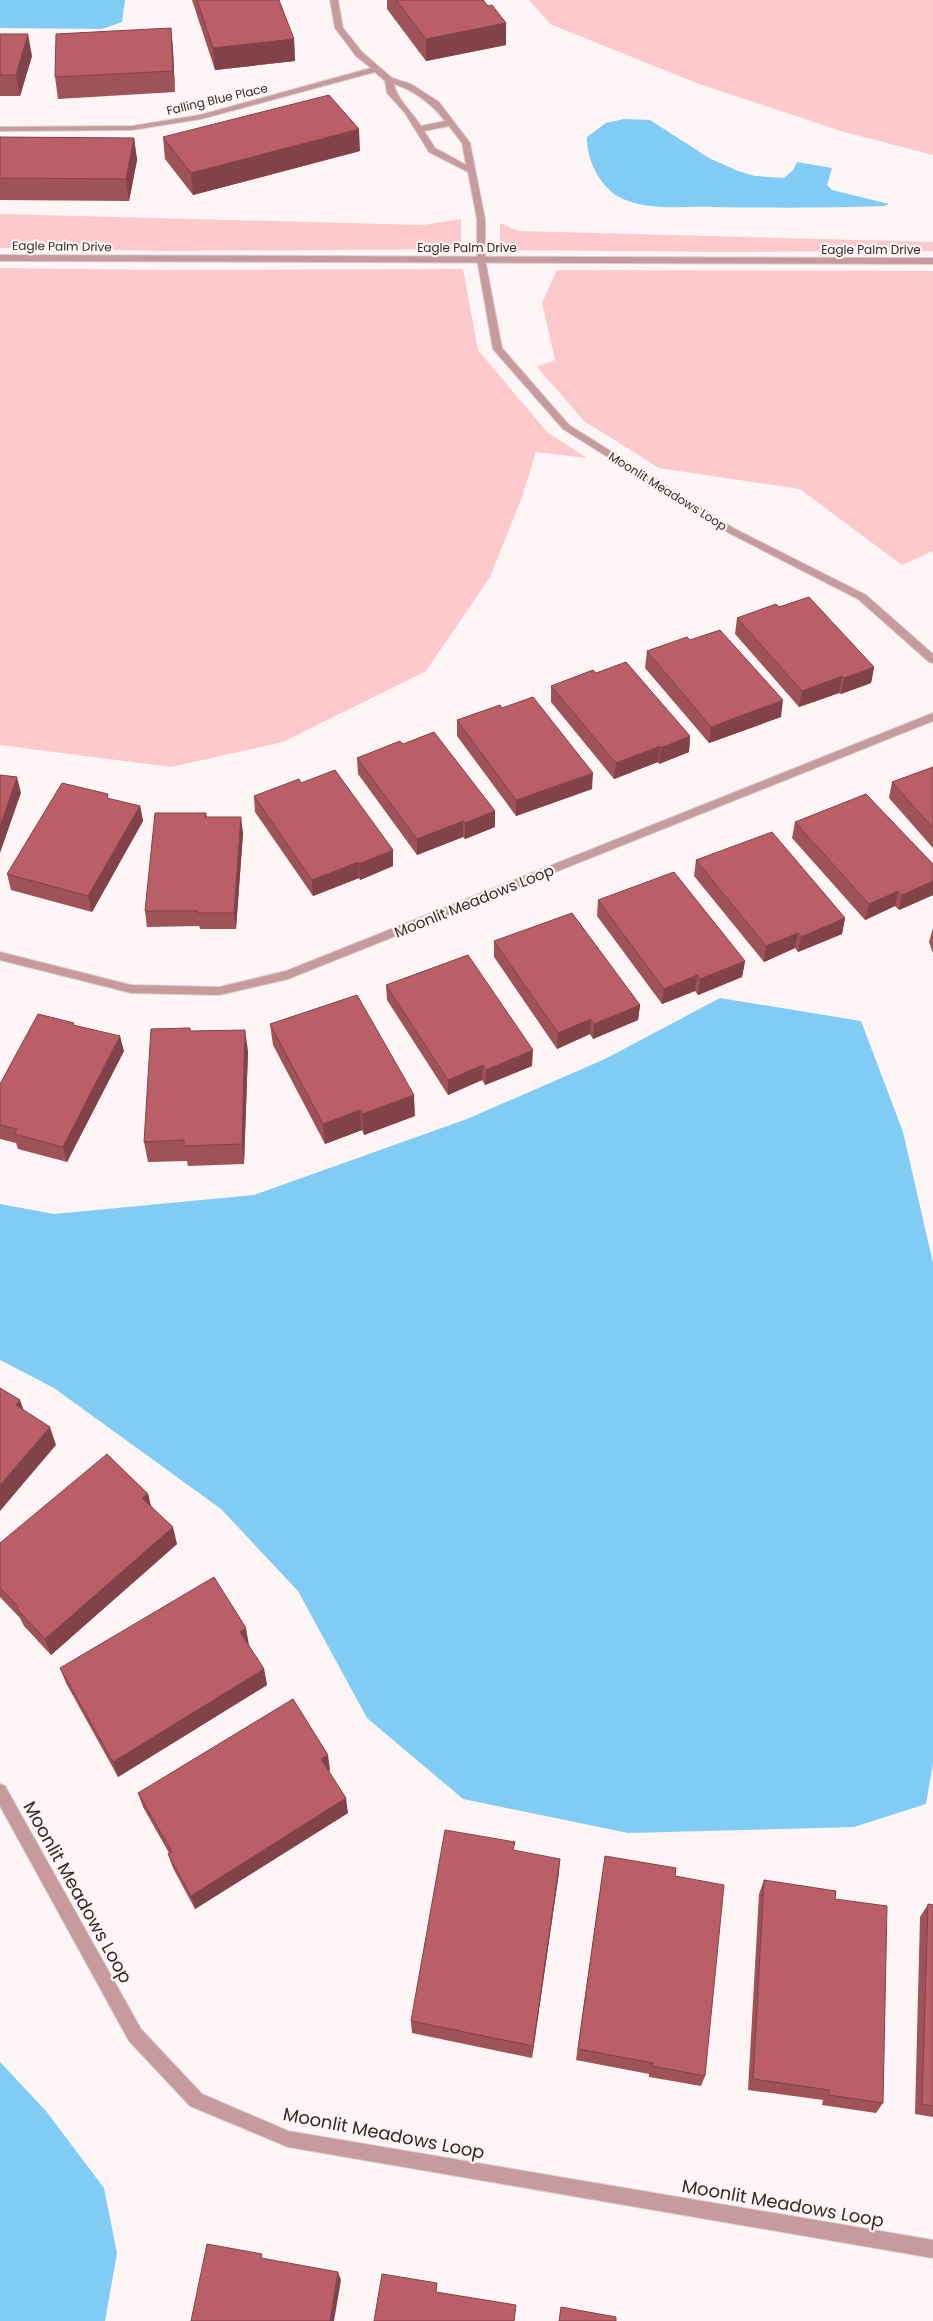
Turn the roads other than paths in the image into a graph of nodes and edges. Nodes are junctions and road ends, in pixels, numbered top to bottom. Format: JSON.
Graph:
{"nodes":[{"id":1,"x":334,"y":0,"type":"edge"},
{"id":2,"x":376,"y":69,"type":"junction"},
{"id":3,"x":389,"y":80,"type":"junction"},
{"id":4,"x":450,"y":122,"type":"junction"},
{"id":5,"x":419,"y":128,"type":"junction"},
{"id":6,"x":0,"y":129,"type":"edge"},
{"id":7,"x":470,"y":170,"type":"junction"},
{"id":8,"x":0,"y":258,"type":"edge"},
{"id":9,"x":481,"y":259,"type":"junction"},
{"id":10,"x":933,"y":261,"type":"edge"},
{"id":11,"x":933,"y":660,"type":"edge"},
{"id":12,"x":933,"y":717,"type":"edge"},
{"id":13,"x":0,"y":956,"type":"edge"},
{"id":14,"x":0,"y":1791,"type":"edge"},
{"id":15,"x":933,"y":2249,"type":"edge"}],
"edges":[{"from":1,"to":2,"type":"street"},
{"from":2,"to":3,"type":"street"},
{"from":2,"to":6,"type":"street","name":"Falling Blue Place"},
{"from":3,"to":4,"type":"street","name":"Moonlit Meadows Loop"},
{"from":3,"to":5,"type":"street"},
{"from":4,"to":5,"type":"street"},
{"from":4,"to":7,"type":"street","name":"Moonlit Meadows Loop"},
{"from":5,"to":7,"type":"street"},
{"from":7,"to":9,"type":"street","name":"Moonlit Meadows Loop"},
{"from":8,"to":9,"type":"street","name":"Eagle Palm Drive"},
{"from":9,"to":10,"type":"street","name":"Eagle Palm Drive"},
{"from":9,"to":11,"type":"street","name":"Moonlit Meadows Loop"},
{"from":12,"to":13,"type":"street","name":"Moonlit Meadows Loop"},
{"from":14,"to":15,"type":"street","name":"Moonlit Meadows Loop"}]}
